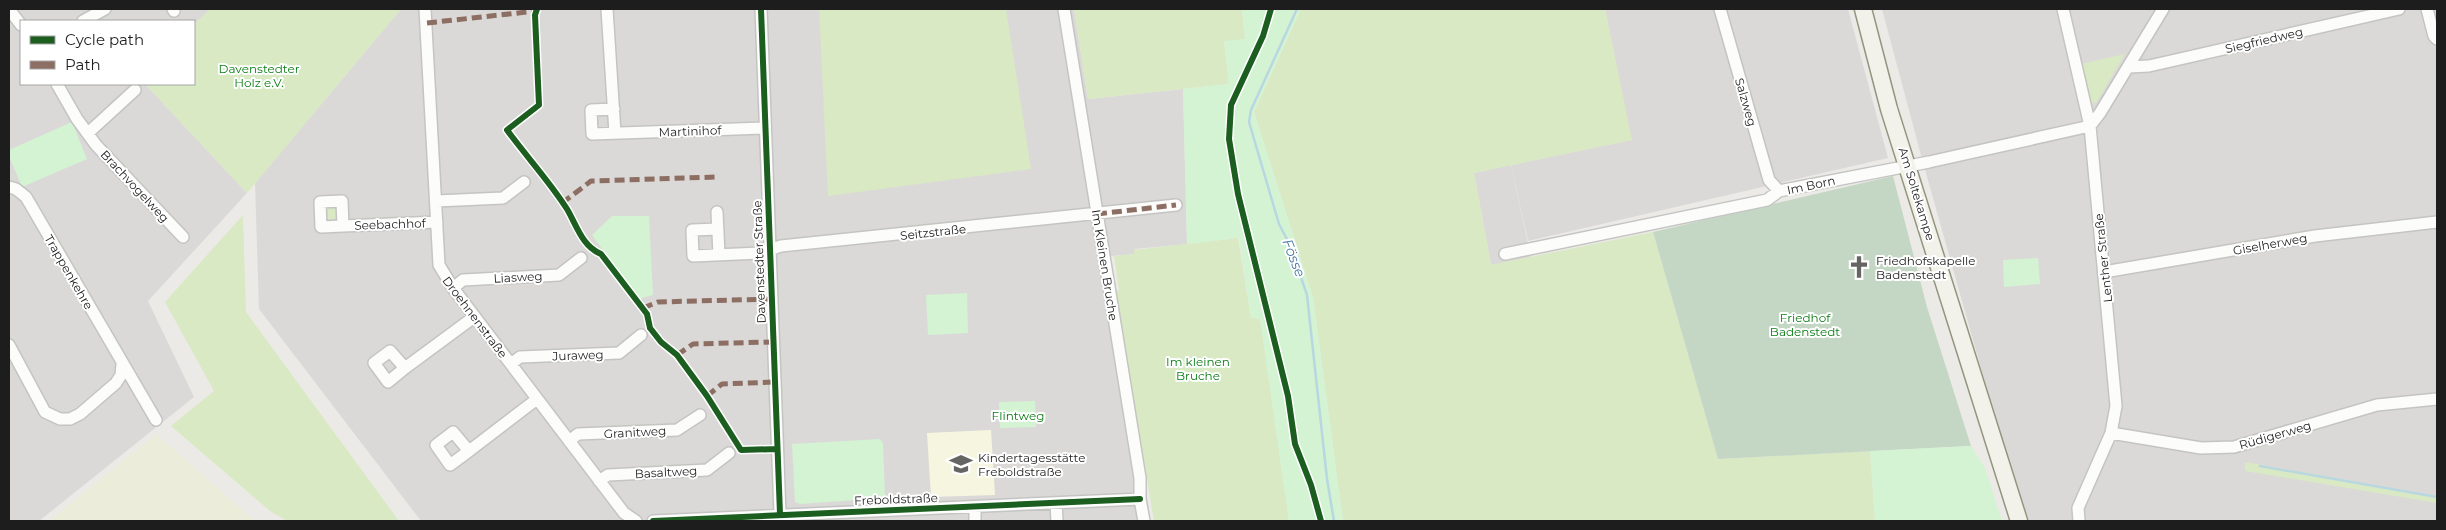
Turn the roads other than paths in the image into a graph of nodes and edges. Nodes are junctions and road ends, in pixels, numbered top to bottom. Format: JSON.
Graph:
{"nodes":[{"id":1,"x":9,"y":9,"type":"edge"},
{"id":2,"x":105,"y":9,"type":"edge"},
{"id":3,"x":425,"y":9,"type":"edge"},
{"id":4,"x":607,"y":9,"type":"edge"},
{"id":5,"x":761,"y":9,"type":"edge"},
{"id":6,"x":1064,"y":9,"type":"edge"},
{"id":7,"x":1720,"y":9,"type":"edge"},
{"id":8,"x":1863,"y":9,"type":"edge"},
{"id":9,"x":2063,"y":9,"type":"edge"},
{"id":10,"x":2163,"y":9,"type":"edge"},
{"id":11,"x":2399,"y":9,"type":"edge"},
{"id":12,"x":2427,"y":9,"type":"edge"},
{"id":13,"x":85,"y":20,"type":"edge"},
{"id":14,"x":20,"y":24,"type":"edge"},
{"id":15,"x":2437,"y":39,"type":"edge"},
{"id":16,"x":2129,"y":67,"type":"junction"},
{"id":17,"x":58,"y":85,"type":"edge"},
{"id":18,"x":135,"y":90,"type":"dead end"},
{"id":19,"x":614,"y":108,"type":"junction"},
{"id":20,"x":2090,"y":126,"type":"junction"},
{"id":21,"x":765,"y":128,"type":"junction"},
{"id":22,"x":88,"y":133,"type":"junction"},
{"id":23,"x":615,"y":133,"type":"junction"},
{"id":24,"x":1908,"y":165,"type":"junction"},
{"id":25,"x":524,"y":182,"type":"dead end"},
{"id":26,"x":9,"y":187,"type":"edge"},
{"id":27,"x":1778,"y":192,"type":"junction"},
{"id":28,"x":436,"y":201,"type":"junction"},
{"id":29,"x":1176,"y":205,"type":"dead end"},
{"id":30,"x":718,"y":212,"type":"dead end"},
{"id":31,"x":1097,"y":214,"type":"junction"},
{"id":32,"x":437,"y":222,"type":"junction"},
{"id":33,"x":2437,"y":222,"type":"edge"},
{"id":34,"x":343,"y":226,"type":"dead end"},
{"id":35,"x":718,"y":229,"type":"junction"},
{"id":36,"x":183,"y":237,"type":"dead end"},
{"id":37,"x":770,"y":250,"type":"junction"},
{"id":38,"x":1506,"y":254,"type":"dead end"},
{"id":39,"x":719,"y":255,"type":"junction"},
{"id":40,"x":582,"y":258,"type":"dead end"},
{"id":41,"x":2104,"y":272,"type":"junction"},
{"id":42,"x":453,"y":288,"type":"junction"},
{"id":43,"x":474,"y":317,"type":"junction"},
{"id":44,"x":641,"y":336,"type":"dead end"},
{"id":45,"x":9,"y":345,"type":"edge"},
{"id":46,"x":122,"y":364,"type":"junction"},
{"id":47,"x":511,"y":364,"type":"junction"},
{"id":48,"x":405,"y":368,"type":"dead end"},
{"id":49,"x":537,"y":399,"type":"junction"},
{"id":50,"x":2437,"y":399,"type":"edge"},
{"id":51,"x":700,"y":414,"type":"dead end"},
{"id":52,"x":156,"y":420,"type":"dead end"},
{"id":53,"x":2111,"y":433,"type":"junction"},
{"id":54,"x":569,"y":441,"type":"junction"},
{"id":55,"x":469,"y":452,"type":"dead end"},
{"id":56,"x":729,"y":453,"type":"dead end"},
{"id":57,"x":599,"y":481,"type":"junction"},
{"id":58,"x":1140,"y":499,"type":"junction"},
{"id":59,"x":1056,"y":503,"type":"junction"},
{"id":60,"x":975,"y":507,"type":"junction"},
{"id":61,"x":780,"y":514,"type":"junction"},
{"id":62,"x":636,"y":521,"type":"edge"},
{"id":63,"x":653,"y":521,"type":"edge"},
{"id":64,"x":975,"y":521,"type":"edge"},
{"id":65,"x":1057,"y":521,"type":"edge"},
{"id":66,"x":1144,"y":521,"type":"edge"},
{"id":67,"x":2019,"y":521,"type":"edge"},
{"id":68,"x":2079,"y":521,"type":"edge"}],
"edges":[{"from":1,"to":14,"type":"street"},
{"from":2,"to":13,"type":"street"},
{"from":3,"to":28,"type":"street","name":"Droehnenstraße"},
{"from":4,"to":19,"type":"street"},
{"from":5,"to":21,"type":"street","name":"Davenstedter Straße"},
{"from":6,"to":31,"type":"street","name":"Im Kleinen Bruche"},
{"from":7,"to":27,"type":"street","name":"Salzweg"},
{"from":8,"to":24,"type":"street","name":"Am Soltekampe"},
{"from":9,"to":20,"type":"street","name":"Lenther Straße"},
{"from":10,"to":16,"type":"street"},
{"from":11,"to":16,"type":"street","name":"Siegfriedweg"},
{"from":12,"to":15,"type":"street"},
{"from":16,"to":20,"type":"street"},
{"from":17,"to":22,"type":"street","name":"Brachvogelweg"},
{"from":18,"to":22,"type":"street"},
{"from":19,"to":23,"type":"street"},
{"from":19,"to":23,"type":"street","name":"Martinihof"},
{"from":20,"to":24,"type":"street","name":"Im Born"},
{"from":20,"to":41,"type":"street","name":"Lenther Straße"},
{"from":21,"to":23,"type":"street","name":"Martinihof"},
{"from":21,"to":37,"type":"street","name":"Davenstedter Straße"},
{"from":22,"to":36,"type":"street","name":"Brachvogelweg"},
{"from":24,"to":27,"type":"street","name":"Im Born"},
{"from":24,"to":67,"type":"street","name":"Am Soltekampe"},
{"from":25,"to":28,"type":"street"},
{"from":26,"to":46,"type":"street","name":"Trappenkehre"},
{"from":27,"to":38,"type":"street","name":"Im Born"},
{"from":28,"to":32,"type":"street","name":"Droehnenstraße"},
{"from":29,"to":31,"type":"street","name":"Seitzstraße"},
{"from":30,"to":35,"type":"street"},
{"from":31,"to":37,"type":"street","name":"Seitzstraße"},
{"from":31,"to":58,"type":"street","name":"Im Kleinen Bruche"},
{"from":32,"to":34,"type":"street","name":"Seebachhof"},
{"from":32,"to":42,"type":"street","name":"Droehnenstraße"},
{"from":33,"to":41,"type":"street","name":"Giselherweg"},
{"from":35,"to":39,"type":"street"},
{"from":35,"to":39,"type":"street","name":"Seitzstraße"},
{"from":37,"to":39,"type":"street","name":"Seitzstraße"},
{"from":37,"to":61,"type":"street","name":"Davenstedter Straße"},
{"from":40,"to":42,"type":"street","name":"Liasweg"},
{"from":41,"to":53,"type":"street","name":"Lenther Straße"},
{"from":42,"to":43,"type":"street","name":"Droehnenstraße"},
{"from":43,"to":47,"type":"street","name":"Droehnenstraße"},
{"from":43,"to":48,"type":"street"},
{"from":44,"to":47,"type":"street","name":"Juraweg"},
{"from":45,"to":46,"type":"street"},
{"from":46,"to":52,"type":"street","name":"Trappenkehre"},
{"from":47,"to":49,"type":"street","name":"Droehnenstraße"},
{"from":49,"to":54,"type":"street","name":"Droehnenstraße"},
{"from":49,"to":55,"type":"street"},
{"from":50,"to":53,"type":"street","name":"Rüdigerweg"},
{"from":51,"to":54,"type":"street","name":"Granitweg"},
{"from":53,"to":68,"type":"street","name":"Lenther Straße"},
{"from":54,"to":57,"type":"street","name":"Droehnenstraße"},
{"from":56,"to":57,"type":"street","name":"Basaltweg"},
{"from":57,"to":62,"type":"street","name":"Droehnenstraße"},
{"from":58,"to":59,"type":"street","name":"Freboldstraße"},
{"from":58,"to":66,"type":"street","name":"Im Kleinen Bruche"},
{"from":59,"to":60,"type":"street","name":"Freboldstraße"},
{"from":59,"to":65,"type":"street"},
{"from":60,"to":61,"type":"street","name":"Freboldstraße"},
{"from":60,"to":64,"type":"street"},
{"from":61,"to":63,"type":"street","name":"Freboldstraße"}]}
